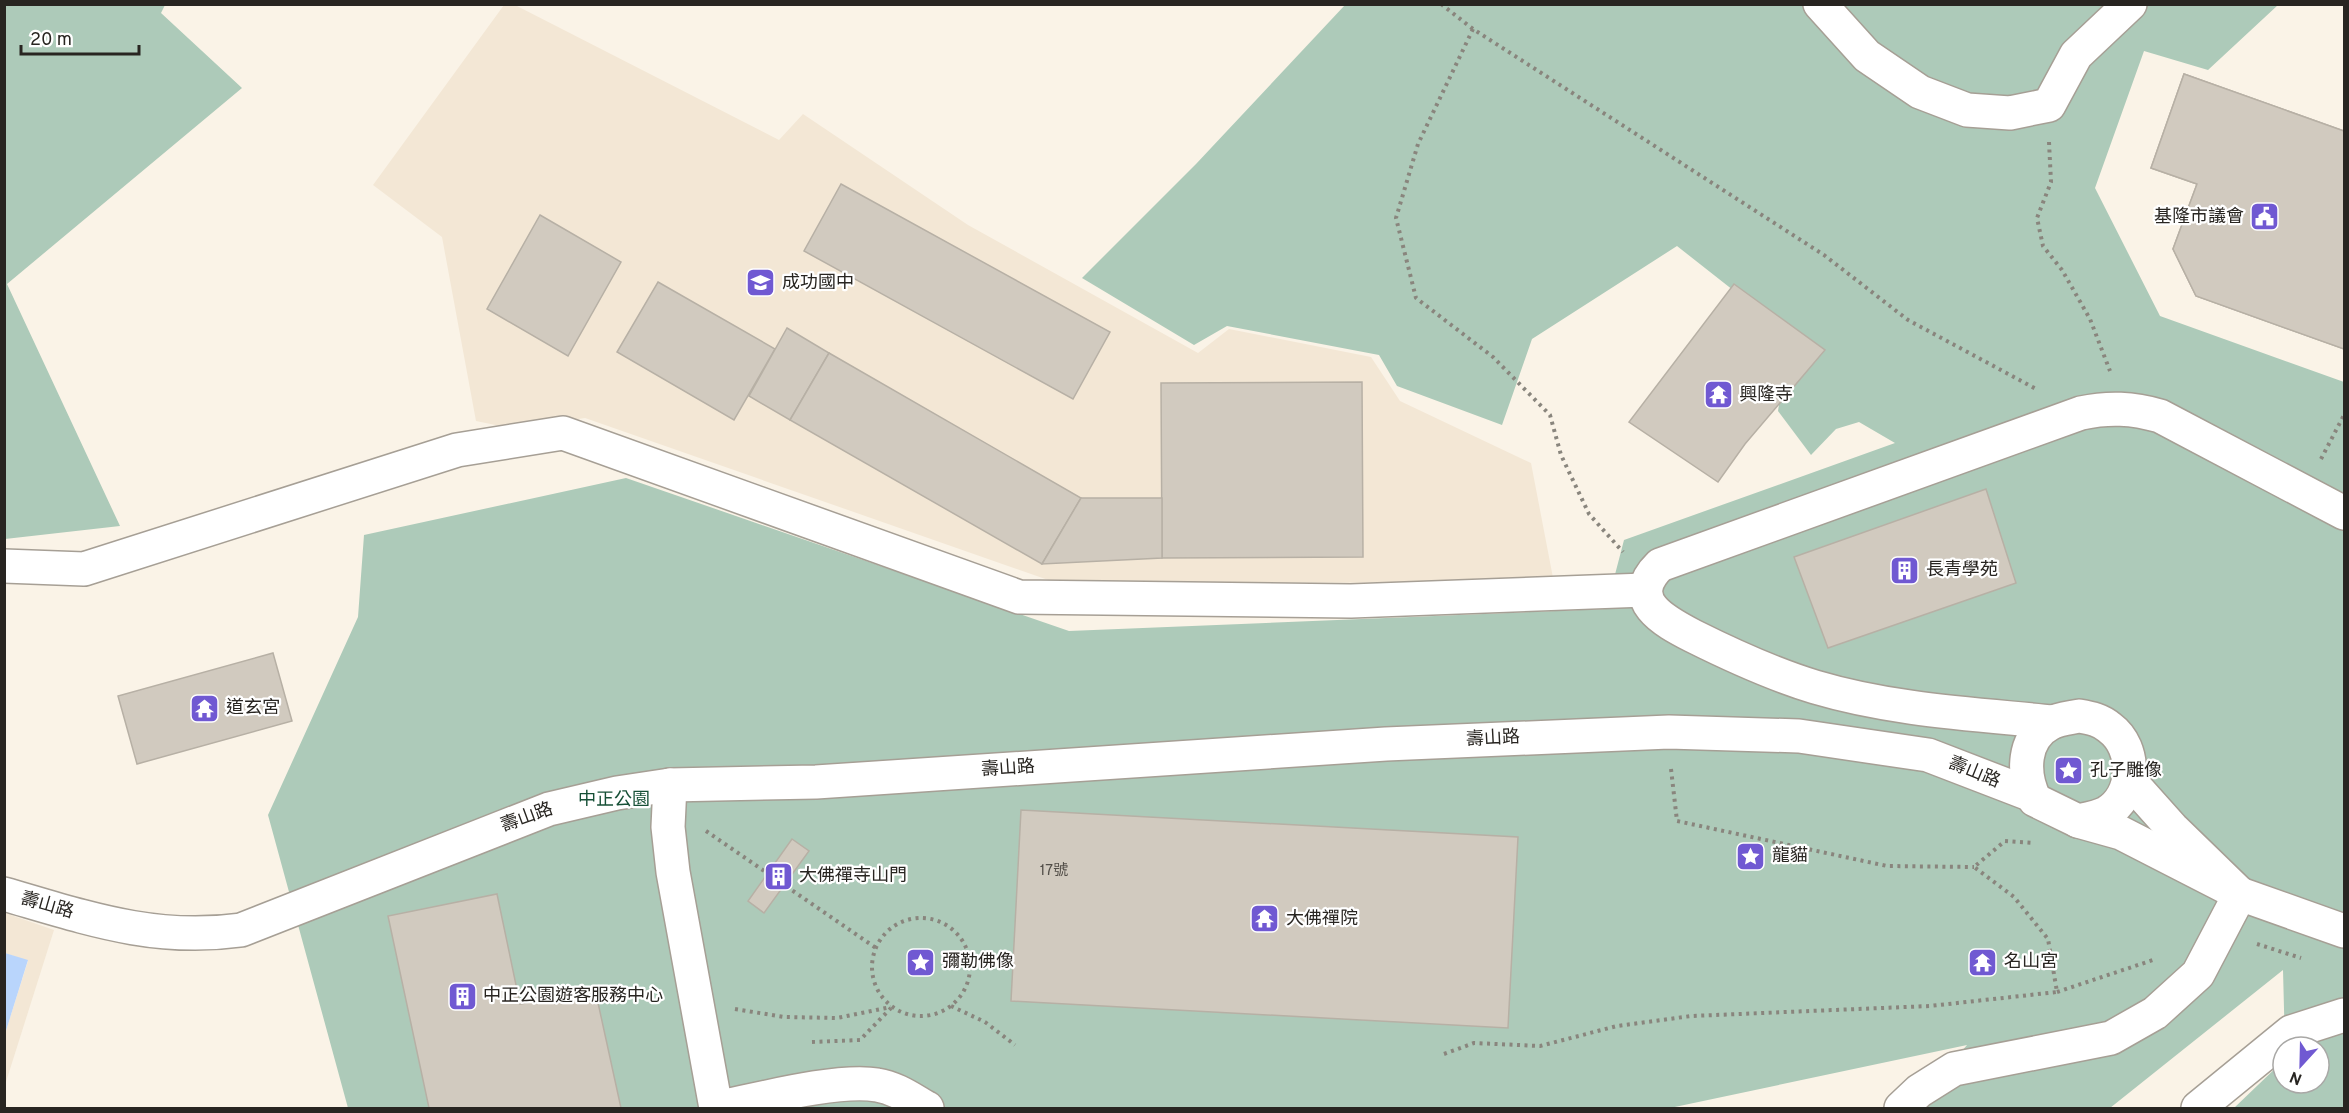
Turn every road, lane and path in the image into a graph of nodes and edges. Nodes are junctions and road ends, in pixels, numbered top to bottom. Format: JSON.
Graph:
{"nodes":[{"id":1,"x":1441,"y":4,"type":"edge"},
{"id":2,"x":1820,"y":4,"type":"edge"},
{"id":3,"x":2130,"y":4,"type":"edge"},
{"id":4,"x":1473,"y":29,"type":"junction"},
{"id":5,"x":2049,"y":105,"type":"junction"},
{"id":6,"x":2094,"y":410,"type":"junction"},
{"id":7,"x":2344,"y":415,"type":"edge"},
{"id":8,"x":2304,"y":492,"type":"junction"},
{"id":9,"x":2344,"y":513,"type":"edge"},
{"id":10,"x":4,"y":566,"type":"edge"},
{"id":11,"x":1647,"y":585,"type":"junction"},
{"id":12,"x":2053,"y":722,"type":"junction"},
{"id":13,"x":1671,"y":767,"type":"dead end"},
{"id":14,"x":2130,"y":781,"type":"junction"},
{"id":15,"x":670,"y":785,"type":"junction"},
{"id":16,"x":2032,"y":795,"type":"junction"},
{"id":17,"x":2078,"y":821,"type":"junction"},
{"id":18,"x":668,"y":827,"type":"junction"},
{"id":19,"x":2039,"y":843,"type":"dead end"},
{"id":20,"x":1974,"y":867,"type":"junction"},
{"id":21,"x":4,"y":894,"type":"edge"},
{"id":22,"x":2240,"y":894,"type":"junction"},
{"id":23,"x":2344,"y":931,"type":"edge"},
{"id":24,"x":876,"y":948,"type":"junction"},
{"id":25,"x":2158,"y":958,"type":"dead end"},
{"id":26,"x":2057,"y":992,"type":"junction"},
{"id":27,"x":695,"y":1005,"type":"junction"},
{"id":28,"x":951,"y":1006,"type":"junction"},
{"id":29,"x":892,"y":1007,"type":"junction"},
{"id":30,"x":2344,"y":1015,"type":"edge"},
{"id":31,"x":812,"y":1042,"type":"dead end"},
{"id":32,"x":1015,"y":1045,"type":"dead end"},
{"id":33,"x":1444,"y":1054,"type":"dead end"},
{"id":34,"x":927,"y":1108,"type":"edge"},
{"id":35,"x":1901,"y":1108,"type":"edge"},
{"id":36,"x":2198,"y":1108,"type":"edge"}],
"edges":[{"from":1,"to":4,"type":"path"},
{"from":2,"to":5,"type":"street"},
{"from":3,"to":5,"type":"street"},
{"from":4,"to":6,"type":"path"},
{"from":4,"to":11,"type":"path"},
{"from":5,"to":6,"type":"path"},
{"from":6,"to":8,"type":"street"},
{"from":6,"to":11,"type":"street"},
{"from":7,"to":8,"type":"path"},
{"from":8,"to":9,"type":"street"},
{"from":10,"to":11,"type":"street"},
{"from":11,"to":12,"type":"street"},
{"from":12,"to":14,"type":"street"},
{"from":12,"to":16,"type":"street"},
{"from":13,"to":20,"type":"path"},
{"from":14,"to":17,"type":"street"},
{"from":14,"to":22,"type":"street"},
{"from":15,"to":16,"type":"street","name":"壽山路"},
{"from":15,"to":18,"type":"street"},
{"from":15,"to":21,"type":"street","name":"壽山路"},
{"from":16,"to":17,"type":"street"},
{"from":17,"to":22,"type":"street"},
{"from":18,"to":24,"type":"path"},
{"from":18,"to":27,"type":"street"},
{"from":19,"to":20,"type":"path"},
{"from":20,"to":26,"type":"path"},
{"from":22,"to":23,"type":"street"},
{"from":22,"to":35,"type":"street"},
{"from":24,"to":28,"type":"path"},
{"from":24,"to":29,"type":"path"},
{"from":25,"to":26,"type":"path"},
{"from":26,"to":33,"type":"path"},
{"from":27,"to":29,"type":"path"},
{"from":27,"to":34,"type":"street"},
{"from":28,"to":29,"type":"path"},
{"from":28,"to":32,"type":"path"},
{"from":29,"to":31,"type":"path"},
{"from":30,"to":36,"type":"street"}]}
